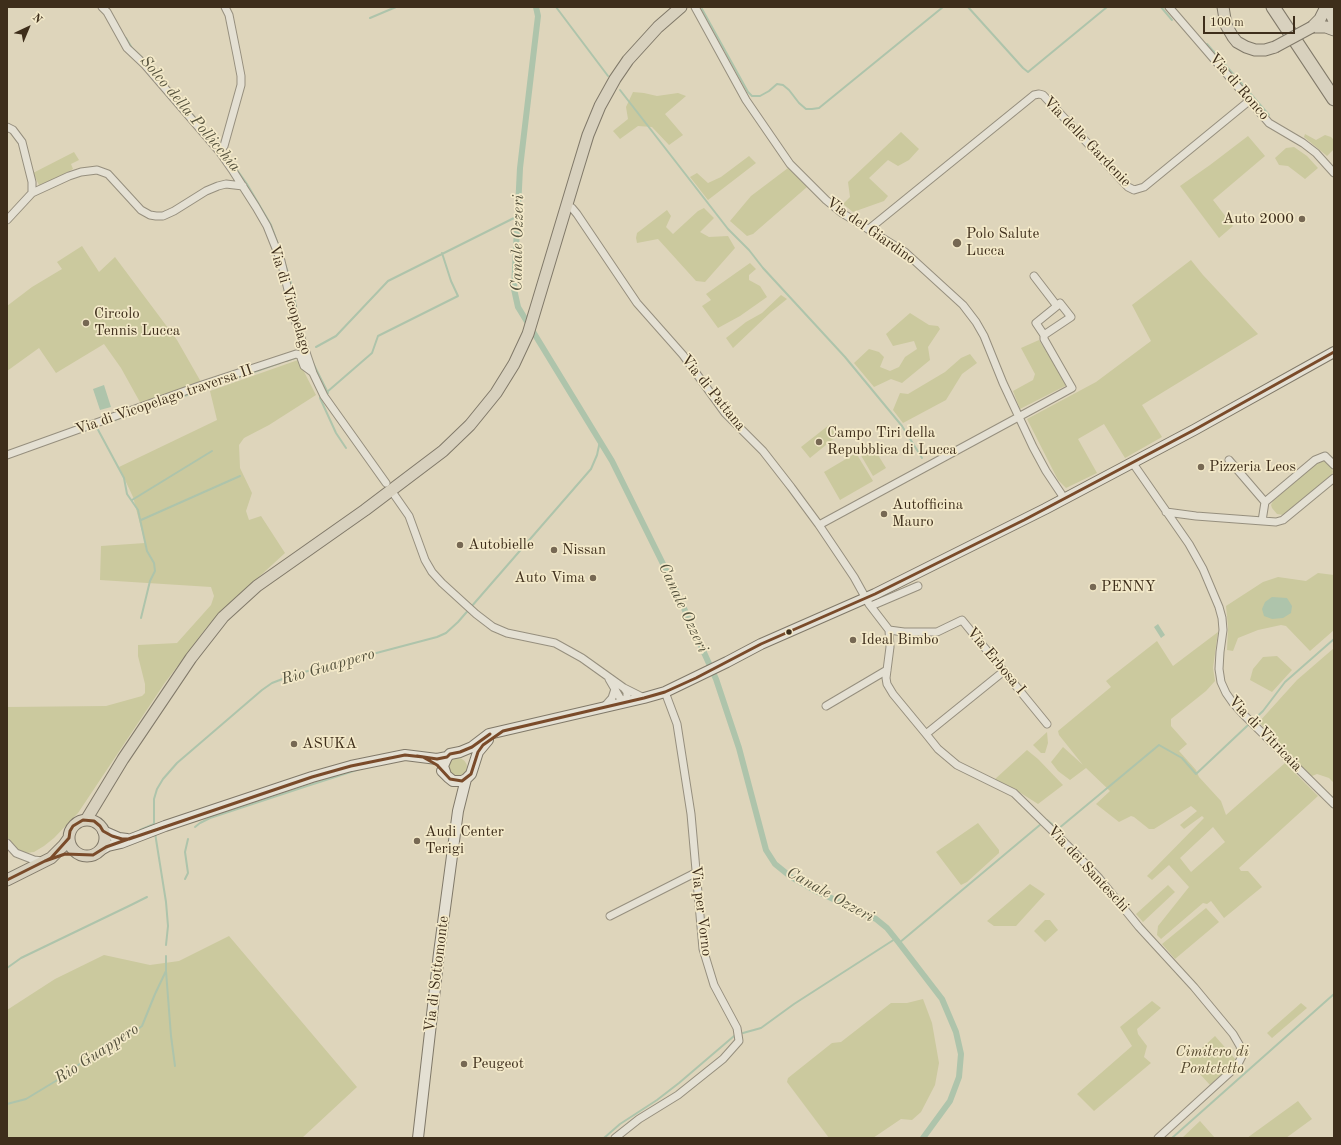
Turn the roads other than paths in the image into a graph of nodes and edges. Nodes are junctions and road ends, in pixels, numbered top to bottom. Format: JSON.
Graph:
{"nodes":[{"id":1,"x":102,"y":7,"type":"edge"},
{"id":2,"x":226,"y":7,"type":"edge"},
{"id":3,"x":681,"y":7,"type":"edge"},
{"id":4,"x":695,"y":7,"type":"edge"},
{"id":5,"x":1170,"y":7,"type":"edge"},
{"id":6,"x":1223,"y":7,"type":"edge"},
{"id":7,"x":1268,"y":7,"type":"edge"},
{"id":8,"x":1273,"y":7,"type":"edge"},
{"id":9,"x":1283,"y":7,"type":"edge"},
{"id":10,"x":1327,"y":7,"type":"edge"},
{"id":11,"x":1334,"y":21,"type":"edge"},
{"id":12,"x":1312,"y":27,"type":"junction"},
{"id":13,"x":1288,"y":28,"type":"junction"},
{"id":14,"x":1334,"y":30,"type":"edge"},
{"id":15,"x":1334,"y":83,"type":"edge"},
{"id":16,"x":1334,"y":99,"type":"edge"},
{"id":17,"x":1249,"y":101,"type":"junction"},
{"id":18,"x":7,"y":127,"type":"edge"},
{"id":19,"x":221,"y":149,"type":"junction"},
{"id":20,"x":1334,"y":173,"type":"edge"},
{"id":21,"x":243,"y":186,"type":"junction"},
{"id":22,"x":32,"y":193,"type":"junction"},
{"id":23,"x":572,"y":208,"type":"dead end"},
{"id":24,"x":7,"y":220,"type":"edge"},
{"id":25,"x":869,"y":229,"type":"junction"},
{"id":26,"x":1034,"y":276,"type":"dead end"},
{"id":27,"x":1057,"y":306,"type":"junction"},
{"id":28,"x":1044,"y":335,"type":"junction"},
{"id":29,"x":1334,"y":352,"type":"edge"},
{"id":30,"x":313,"y":373,"type":"junction"},
{"id":31,"x":1019,"y":417,"type":"junction"},
{"id":32,"x":7,"y":455,"type":"edge"},
{"id":33,"x":1229,"y":460,"type":"dead end"},
{"id":34,"x":1132,"y":462,"type":"junction"},
{"id":35,"x":1334,"y":465,"type":"edge"},
{"id":36,"x":1334,"y":478,"type":"edge"},
{"id":37,"x":386,"y":483,"type":"dead end"},
{"id":38,"x":393,"y":493,"type":"dead end"},
{"id":39,"x":1064,"y":498,"type":"junction"},
{"id":40,"x":1265,"y":502,"type":"junction"},
{"id":41,"x":1166,"y":512,"type":"junction"},
{"id":42,"x":1262,"y":521,"type":"junction"},
{"id":43,"x":819,"y":525,"type":"junction"},
{"id":44,"x":918,"y":586,"type":"dead end"},
{"id":45,"x":869,"y":602,"type":"junction"},
{"id":46,"x":889,"y":630,"type":"junction"},
{"id":47,"x":887,"y":670,"type":"junction"},
{"id":48,"x":1004,"y":671,"type":"junction"},
{"id":49,"x":608,"y":677,"type":"junction"},
{"id":50,"x":624,"y":688,"type":"junction"},
{"id":51,"x":615,"y":689,"type":"junction"},
{"id":52,"x":665,"y":692,"type":"junction"},
{"id":53,"x":644,"y":698,"type":"junction"},
{"id":54,"x":625,"y":703,"type":"junction"},
{"id":55,"x":826,"y":706,"type":"dead end"},
{"id":56,"x":604,"y":707,"type":"junction"},
{"id":57,"x":1048,"y":724,"type":"dead end"},
{"id":58,"x":503,"y":731,"type":"junction"},
{"id":59,"x":926,"y":734,"type":"junction"},
{"id":60,"x":460,"y":752,"type":"junction"},
{"id":61,"x":423,"y":757,"type":"junction"},
{"id":62,"x":447,"y":757,"type":"junction"},
{"id":63,"x":473,"y":765,"type":"junction"},
{"id":64,"x":448,"y":777,"type":"junction"},
{"id":65,"x":466,"y":779,"type":"junction"},
{"id":66,"x":102,"y":794,"type":"junction"},
{"id":67,"x":1334,"y":804,"type":"edge"},
{"id":68,"x":458,"y":811,"type":"junction"},
{"id":69,"x":86,"y":820,"type":"junction"},
{"id":70,"x":102,"y":829,"type":"junction"},
{"id":71,"x":68,"y":838,"type":"junction"},
{"id":72,"x":129,"y":839,"type":"junction"},
{"id":73,"x":7,"y":843,"type":"edge"},
{"id":74,"x":99,"y":851,"type":"junction"},
{"id":75,"x":79,"y":854,"type":"junction"},
{"id":76,"x":48,"y":859,"type":"junction"},
{"id":77,"x":695,"y":873,"type":"junction"},
{"id":78,"x":7,"y":880,"type":"edge"},
{"id":79,"x":610,"y":916,"type":"dead end"},
{"id":80,"x":418,"y":1138,"type":"edge"},
{"id":81,"x":615,"y":1138,"type":"edge"},
{"id":82,"x":1158,"y":1138,"type":"edge"}],
"edges":[{"from":1,"to":19,"type":"street","name":"Via di Vicopelago"},
{"from":2,"to":19,"type":"street"},
{"from":3,"to":66,"type":"main road"},
{"from":4,"to":25,"type":"street","name":"Via del Giardino"},
{"from":5,"to":17,"type":"street","name":"Via di Ronco"},
{"from":6,"to":12,"type":"main road","bridge":true},
{"from":7,"to":13,"type":"highway"},
{"from":8,"to":13,"type":"highway"},
{"from":9,"to":15,"type":"highway"},
{"from":10,"to":11,"type":"main road"},
{"from":10,"to":12,"type":"main road"},
{"from":12,"to":14,"type":"main road"},
{"from":13,"to":16,"type":"highway"},
{"from":17,"to":20,"type":"street","name":"Via di Ronco"},
{"from":17,"to":25,"type":"street","name":"Via delle Gardenie"},
{"from":18,"to":22,"type":"street"},
{"from":19,"to":21,"type":"street","name":"Via di Vicopelago"},
{"from":21,"to":22,"type":"street"},
{"from":21,"to":30,"type":"street","name":"Via di Vicopelago"},
{"from":22,"to":24,"type":"street"},
{"from":23,"to":43,"type":"street","name":"Via di Pattana"},
{"from":25,"to":31,"type":"street","name":"Via del Giardino"},
{"from":26,"to":27,"type":"street"},
{"from":27,"to":28,"type":"street"},
{"from":27,"to":28,"type":"street"},
{"from":28,"to":31,"type":"street"},
{"from":29,"to":34,"type":"main road"},
{"from":30,"to":32,"type":"street","name":"Via di Vicopelago traversa II"},
{"from":30,"to":37,"type":"street","name":"Via di Vicopelago"},
{"from":31,"to":39,"type":"street","name":"Via del Giardino"},
{"from":31,"to":43,"type":"street"},
{"from":33,"to":40,"type":"street"},
{"from":34,"to":39,"type":"main road"},
{"from":34,"to":41,"type":"street","name":"Via di Vitricaia"},
{"from":35,"to":40,"type":"street"},
{"from":36,"to":42,"type":"street"},
{"from":38,"to":49,"type":"street"},
{"from":39,"to":45,"type":"main road"},
{"from":40,"to":42,"type":"street"},
{"from":41,"to":42,"type":"street"},
{"from":41,"to":67,"type":"street","name":"Via di Vitricaia"},
{"from":43,"to":45,"type":"street","name":"Via di Pattana"},
{"from":44,"to":45,"type":"street"},
{"from":45,"to":46,"type":"street"},
{"from":45,"to":52,"type":"main road"},
{"from":46,"to":47,"type":"street","name":"Via dei Santeschi"},
{"from":46,"to":48,"type":"street","name":"Via Erbosa I"},
{"from":47,"to":55,"type":"street"},
{"from":47,"to":59,"type":"street","name":"Via dei Santeschi"},
{"from":48,"to":57,"type":"street","name":"Via Erbosa I"},
{"from":48,"to":59,"type":"street"},
{"from":49,"to":50,"type":"street"},
{"from":49,"to":51,"type":"street"},
{"from":50,"to":53,"type":"street"},
{"from":50,"to":54,"type":"street"},
{"from":51,"to":54,"type":"street"},
{"from":51,"to":56,"type":"street"},
{"from":52,"to":53,"type":"main road"},
{"from":52,"to":77,"type":"street","name":"Via per Vorno"},
{"from":53,"to":54,"type":"main road"},
{"from":54,"to":56,"type":"main road"},
{"from":56,"to":58,"type":"main road"},
{"from":58,"to":60,"type":"main road"},
{"from":58,"to":63,"type":"main road"},
{"from":59,"to":82,"type":"street","name":"Via dei Santeschi"},
{"from":60,"to":62,"type":"main road"},
{"from":60,"to":63,"type":"main road"},
{"from":61,"to":62,"type":"main road"},
{"from":61,"to":64,"type":"main road"},
{"from":61,"to":72,"type":"main road"},
{"from":62,"to":64,"type":"main road"},
{"from":63,"to":65,"type":"main road"},
{"from":64,"to":65,"type":"main road"},
{"from":64,"to":68,"type":"main road"},
{"from":65,"to":68,"type":"main road"},
{"from":66,"to":69,"type":"main road"},
{"from":66,"to":70,"type":"main road"},
{"from":68,"to":80,"type":"main road","name":"Via di Sottomonte"},
{"from":69,"to":70,"type":"main road"},
{"from":69,"to":71,"type":"main road"},
{"from":70,"to":72,"type":"main road"},
{"from":70,"to":74,"type":"main road"},
{"from":71,"to":75,"type":"main road"},
{"from":71,"to":76,"type":"main road"},
{"from":72,"to":74,"type":"main road"},
{"from":73,"to":76,"type":"street"},
{"from":74,"to":75,"type":"main road"},
{"from":75,"to":76,"type":"main road"},
{"from":76,"to":78,"type":"main road"},
{"from":77,"to":79,"type":"street"},
{"from":77,"to":81,"type":"street","name":"Via per Vorno"}]}
